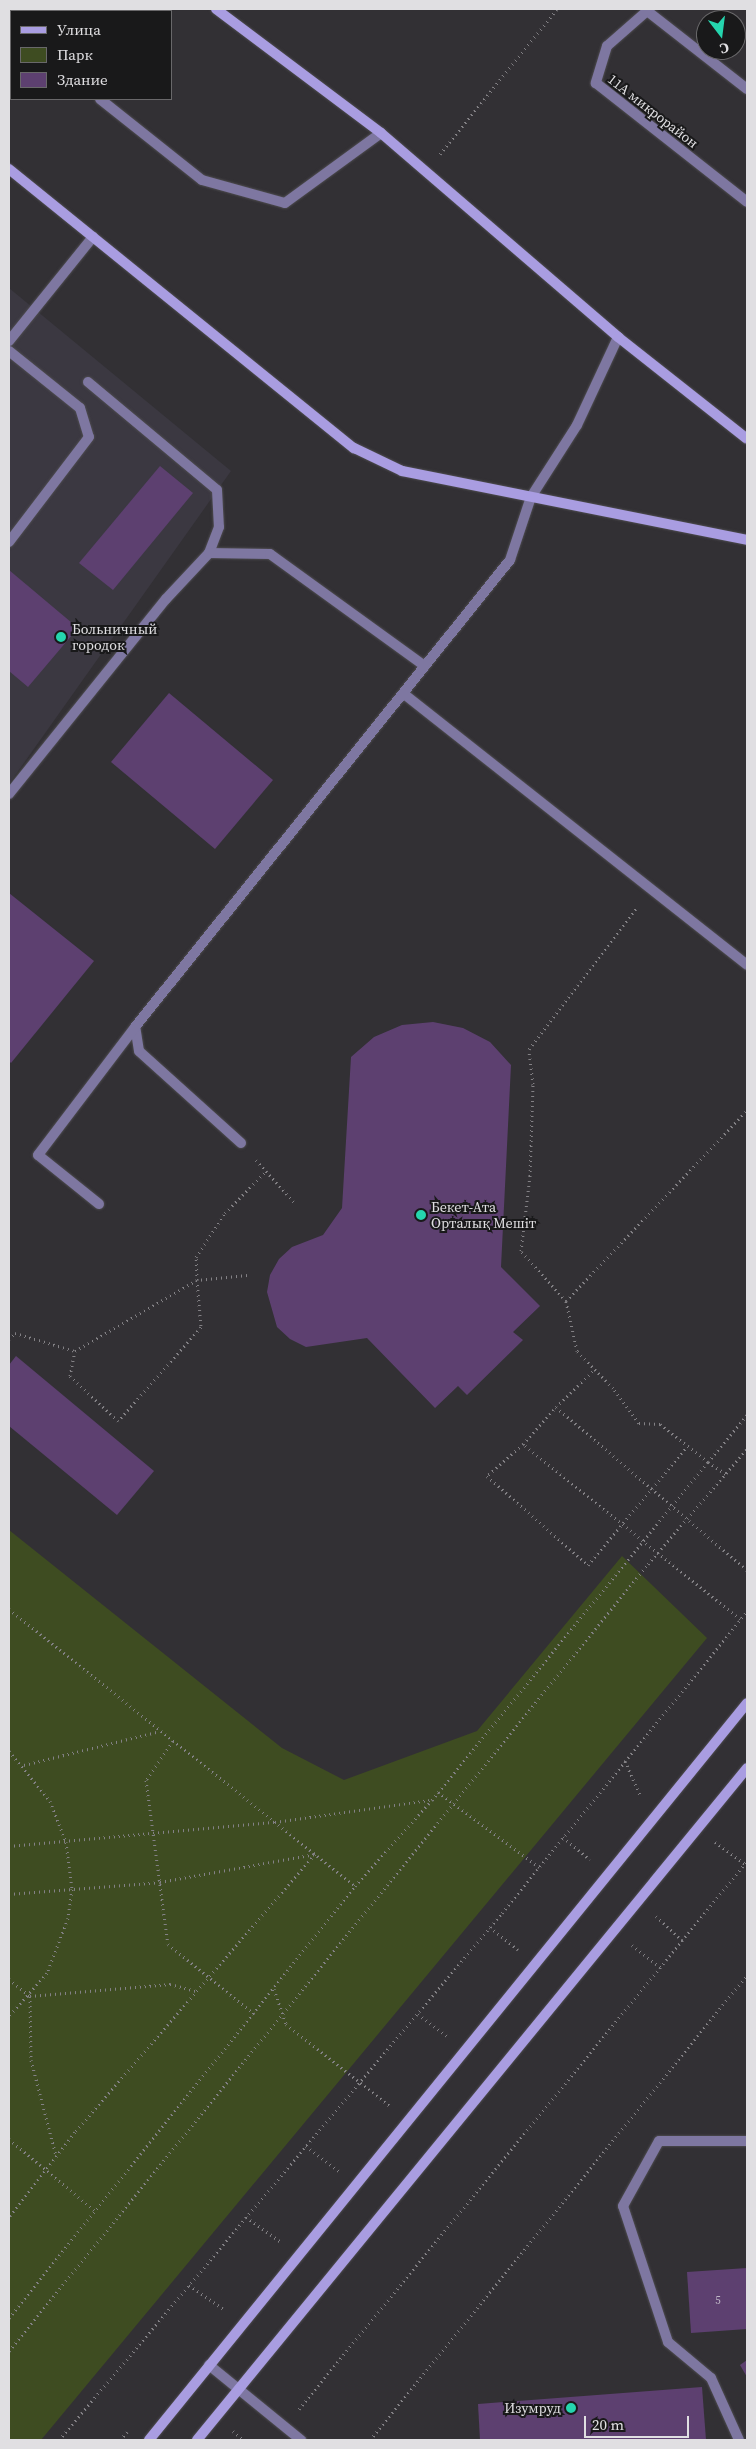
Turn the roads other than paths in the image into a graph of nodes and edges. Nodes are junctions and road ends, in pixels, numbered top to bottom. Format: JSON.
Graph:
{"nodes":[{"id":1,"x":216,"y":9,"type":"edge"},
{"id":2,"x":747,"y":89,"type":"edge"},
{"id":3,"x":101,"y":100,"type":"edge"},
{"id":4,"x":381,"y":133,"type":"junction"},
{"id":5,"x":9,"y":169,"type":"edge"},
{"id":6,"x":747,"y":202,"type":"edge"},
{"id":7,"x":93,"y":237,"type":"junction"},
{"id":8,"x":618,"y":337,"type":"junction"},
{"id":9,"x":9,"y":341,"type":"edge"},
{"id":10,"x":9,"y":351,"type":"edge"},
{"id":11,"x":88,"y":382,"type":"dead end"},
{"id":12,"x":747,"y":439,"type":"edge"},
{"id":13,"x":531,"y":497,"type":"junction"},
{"id":14,"x":747,"y":540,"type":"edge"},
{"id":15,"x":9,"y":542,"type":"edge"},
{"id":16,"x":209,"y":553,"type":"junction"},
{"id":17,"x":425,"y":666,"type":"junction"},
{"id":18,"x":404,"y":694,"type":"junction"},
{"id":19,"x":9,"y":794,"type":"edge"},
{"id":20,"x":747,"y":965,"type":"edge"},
{"id":21,"x":135,"y":1027,"type":"junction"},
{"id":22,"x":241,"y":1143,"type":"road end"},
{"id":23,"x":98,"y":1204,"type":"dead end"},
{"id":24,"x":747,"y":1703,"type":"edge"},
{"id":25,"x":747,"y":1768,"type":"edge"},
{"id":26,"x":747,"y":2141,"type":"edge"},
{"id":27,"x":209,"y":2365,"type":"junction"},
{"id":28,"x":239,"y":2389,"type":"junction"},
{"id":29,"x":149,"y":2440,"type":"edge"},
{"id":30,"x":197,"y":2440,"type":"edge"},
{"id":31,"x":301,"y":2440,"type":"edge"},
{"id":32,"x":739,"y":2440,"type":"edge"}],
"edges":[{"from":1,"to":4,"type":"main road"},
{"from":2,"to":6,"type":"lane","name":"11А микрорайон"},
{"from":3,"to":4,"type":"lane"},
{"from":4,"to":8,"type":"main road"},
{"from":5,"to":7,"type":"main road"},
{"from":7,"to":9,"type":"lane"},
{"from":7,"to":13,"type":"main road"},
{"from":8,"to":12,"type":"main road"},
{"from":8,"to":13,"type":"lane"},
{"from":10,"to":15,"type":"lane"},
{"from":11,"to":16,"type":"lane"},
{"from":13,"to":14,"type":"main road"},
{"from":13,"to":17,"type":"lane"},
{"from":16,"to":17,"type":"lane"},
{"from":16,"to":19,"type":"lane"},
{"from":17,"to":18,"type":"lane"},
{"from":18,"to":20,"type":"lane"},
{"from":18,"to":21,"type":"lane"},
{"from":21,"to":22,"type":"lane"},
{"from":21,"to":23,"type":"lane"},
{"from":24,"to":27,"type":"main road"},
{"from":25,"to":28,"type":"main road"},
{"from":26,"to":32,"type":"lane"},
{"from":27,"to":28,"type":"lane"},
{"from":27,"to":29,"type":"main road"},
{"from":28,"to":30,"type":"main road"},
{"from":28,"to":31,"type":"lane"}]}
